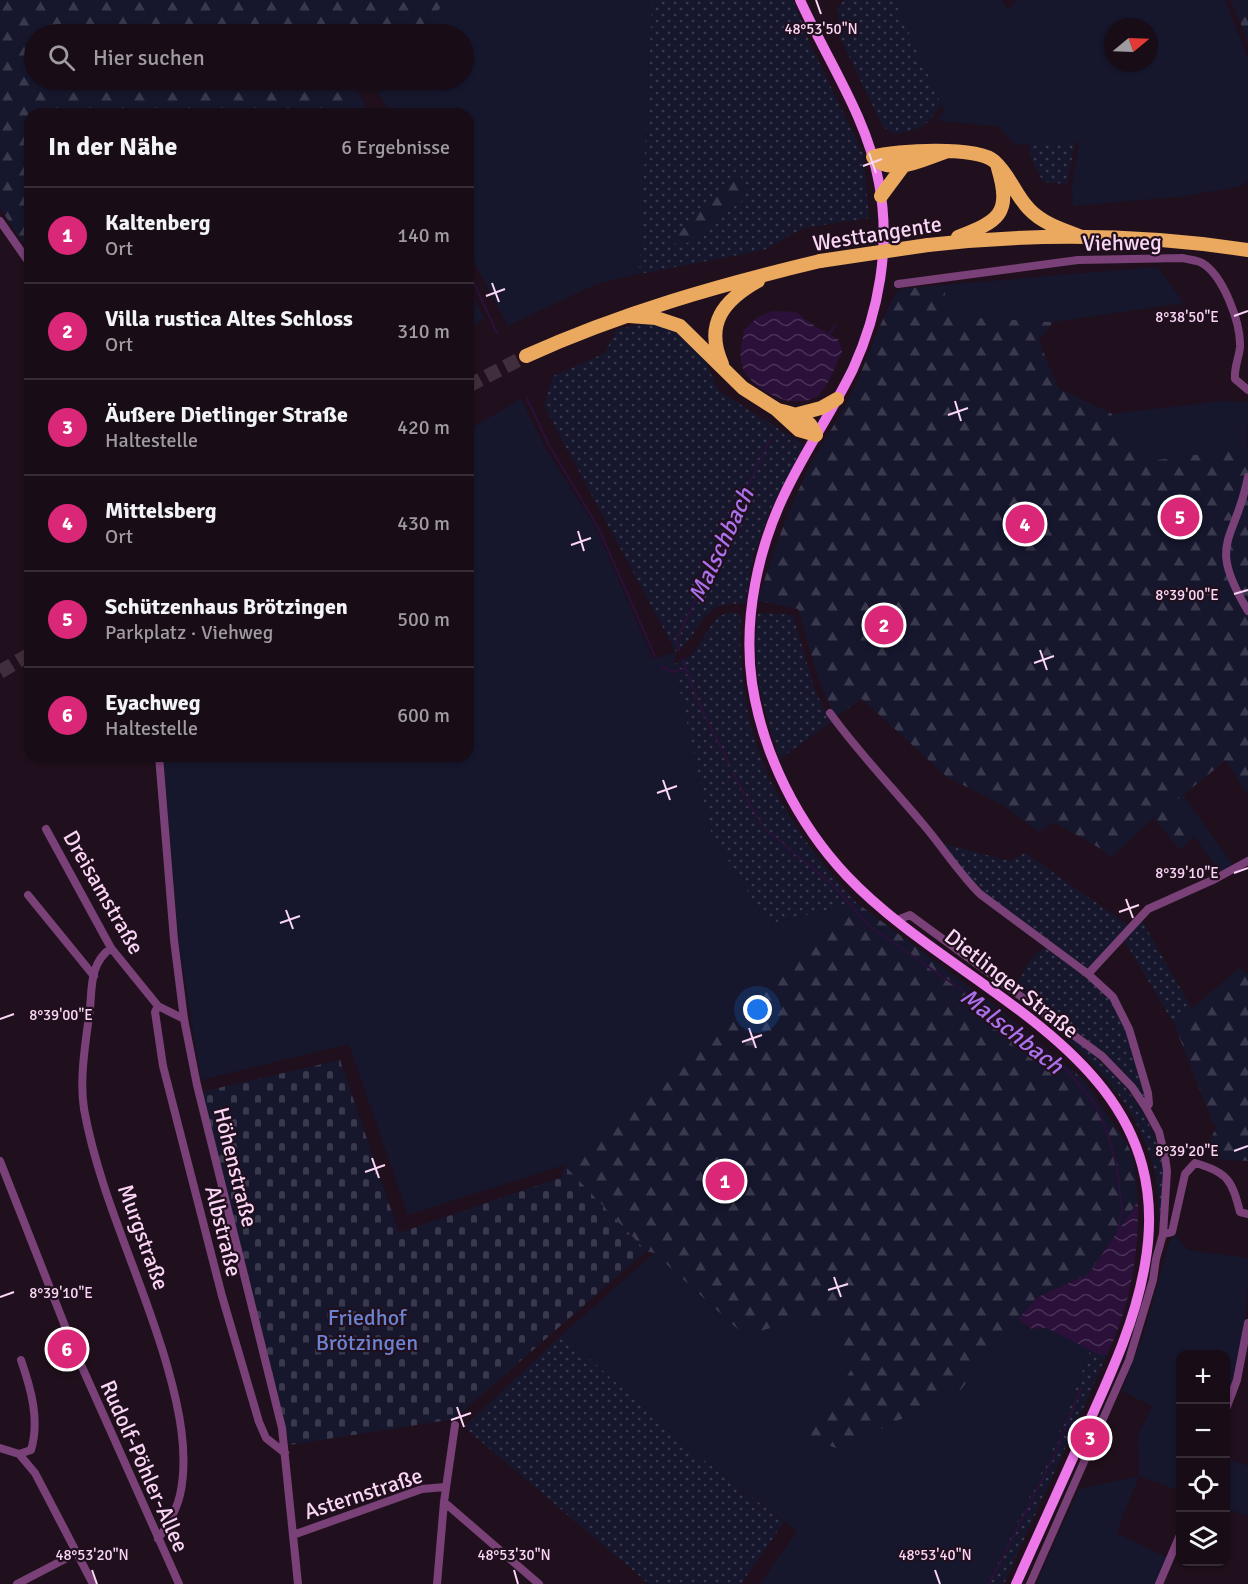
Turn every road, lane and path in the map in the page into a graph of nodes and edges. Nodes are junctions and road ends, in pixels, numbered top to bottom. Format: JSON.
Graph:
{"nodes":[{"id":1,"x":800,"y":0,"type":"edge"},
{"id":2,"x":945,"y":152,"type":"junction"},
{"id":3,"x":873,"y":157,"type":"junction"},
{"id":4,"x":996,"y":163,"type":"junction"},
{"id":5,"x":904,"y":165,"type":"junction"},
{"id":6,"x":881,"y":196,"type":"junction"},
{"id":7,"x":0,"y":221,"type":"edge"},
{"id":8,"x":1082,"y":237,"type":"junction"},
{"id":9,"x":935,"y":244,"type":"junction"},
{"id":10,"x":1244,"y":249,"type":"edge"},
{"id":11,"x":24,"y":255,"type":"edge"},
{"id":12,"x":774,"y":272,"type":"junction"},
{"id":13,"x":898,"y":284,"type":"dead end"},
{"id":14,"x":627,"y":315,"type":"junction"},
{"id":15,"x":526,"y":356,"type":"tunnel mouth"},
{"id":16,"x":727,"y":374,"type":"junction"},
{"id":17,"x":1248,"y":390,"type":"edge"},
{"id":18,"x":837,"y":399,"type":"junction"},
{"id":19,"x":776,"y":409,"type":"junction"},
{"id":20,"x":798,"y":414,"type":"junction"},
{"id":21,"x":816,"y":435,"type":"junction"},
{"id":22,"x":1248,"y":477,"type":"edge"},
{"id":23,"x":1248,"y":611,"type":"edge"},
{"id":24,"x":830,"y":713,"type":"dead end"},
{"id":25,"x":160,"y":762,"type":"edge"},
{"id":26,"x":46,"y":829,"type":"dead end"},
{"id":27,"x":1248,"y":861,"type":"edge"},
{"id":28,"x":28,"y":895,"type":"dead end"},
{"id":29,"x":897,"y":920,"type":"junction"},
{"id":30,"x":111,"y":948,"type":"junction"},
{"id":31,"x":1088,"y":974,"type":"junction"},
{"id":32,"x":94,"y":976,"type":"junction"},
{"id":33,"x":158,"y":1006,"type":"junction"},
{"id":34,"x":184,"y":1019,"type":"junction"},
{"id":35,"x":1146,"y":1108,"type":"junction"},
{"id":36,"x":0,"y":1161,"type":"edge"},
{"id":37,"x":1248,"y":1214,"type":"edge"},
{"id":38,"x":1163,"y":1234,"type":"junction"},
{"id":39,"x":1248,"y":1323,"type":"edge"},
{"id":40,"x":21,"y":1360,"type":"dead end"},
{"id":41,"x":1228,"y":1404,"type":"edge"},
{"id":42,"x":455,"y":1425,"type":"dead end"},
{"id":43,"x":0,"y":1448,"type":"edge"},
{"id":44,"x":285,"y":1453,"type":"junction"},
{"id":45,"x":20,"y":1454,"type":"junction"},
{"id":46,"x":446,"y":1486,"type":"junction"},
{"id":47,"x":444,"y":1502,"type":"junction"},
{"id":48,"x":293,"y":1535,"type":"junction"},
{"id":49,"x":158,"y":1539,"type":"junction"},
{"id":50,"x":1176,"y":1544,"type":"edge"},
{"id":51,"x":67,"y":1558,"type":"dead end"},
{"id":52,"x":17,"y":1584,"type":"edge"},
{"id":53,"x":93,"y":1584,"type":"edge"},
{"id":54,"x":179,"y":1584,"type":"edge"},
{"id":55,"x":298,"y":1584,"type":"edge"},
{"id":56,"x":437,"y":1584,"type":"edge"},
{"id":57,"x":539,"y":1584,"type":"edge"},
{"id":58,"x":1016,"y":1584,"type":"edge"},
{"id":59,"x":1030,"y":1584,"type":"edge"},
{"id":60,"x":1159,"y":1584,"type":"edge"}],
"edges":[{"from":1,"to":3,"type":"main road","name":"Dietlinger Straße"},
{"from":2,"to":3,"type":"highway"},
{"from":2,"to":4,"type":"highway"},
{"from":2,"to":5,"type":"highway"},
{"from":3,"to":5,"type":"highway"},
{"from":3,"to":6,"type":"main road","name":"Dietlinger Straße"},
{"from":4,"to":8,"type":"highway"},
{"from":4,"to":9,"type":"highway"},
{"from":5,"to":6,"type":"highway"},
{"from":6,"to":18,"type":"main road","name":"Dietlinger Straße"},
{"from":7,"to":11,"type":"street"},
{"from":8,"to":9,"type":"highway","name":"Westtangente"},
{"from":8,"to":10,"type":"highway","name":"Westtangente"},
{"from":9,"to":12,"type":"highway","name":"Westtangente","bridge":true},
{"from":12,"to":14,"type":"highway","name":"Westtangente"},
{"from":12,"to":16,"type":"highway"},
{"from":13,"to":17,"type":"street","name":"Viehweg"},
{"from":14,"to":15,"type":"highway","name":"Westtangente"},
{"from":14,"to":16,"type":"highway"},
{"from":16,"to":19,"type":"highway"},
{"from":18,"to":20,"type":"highway"},
{"from":18,"to":21,"type":"main road","name":"Dietlinger Straße"},
{"from":19,"to":20,"type":"highway"},
{"from":19,"to":21,"type":"highway"},
{"from":20,"to":21,"type":"highway"},
{"from":21,"to":29,"type":"main road","name":"Dietlinger Straße"},
{"from":22,"to":23,"type":"street"},
{"from":24,"to":31,"type":"street","name":"Dietlinger Straße"},
{"from":25,"to":34,"type":"street","name":"Höhenstraße"},
{"from":26,"to":30,"type":"street","name":"Dreisamstraße"},
{"from":27,"to":31,"type":"street"},
{"from":28,"to":32,"type":"street"},
{"from":29,"to":35,"type":"street","name":"Dietlinger Straße"},
{"from":29,"to":58,"type":"main road","name":"Dietlinger Straße"},
{"from":30,"to":32,"type":"street","name":"Murgstraße"},
{"from":30,"to":33,"type":"street","name":"Dreisamstraße"},
{"from":31,"to":35,"type":"street","name":"Dietlinger Straße"},
{"from":32,"to":49,"type":"street","name":"Murgstraße"},
{"from":33,"to":34,"type":"street","name":"Dreisamstraße"},
{"from":33,"to":44,"type":"street","name":"Albstraße"},
{"from":34,"to":44,"type":"street","name":"Höhenstraße"},
{"from":35,"to":38,"type":"street","name":"Dietlinger Straße"},
{"from":36,"to":49,"type":"street","name":"Rudolf-Pöhler-Allee"},
{"from":37,"to":38,"type":"street","name":"Dietlinger Straße"},
{"from":38,"to":59,"type":"street","name":"Dietlinger Straße"},
{"from":39,"to":41,"type":"street"},
{"from":40,"to":45,"type":"street"},
{"from":42,"to":46,"type":"street"},
{"from":43,"to":45,"type":"street"},
{"from":44,"to":48,"type":"street","name":"Höhenstraße"},
{"from":45,"to":53,"type":"street"},
{"from":46,"to":47,"type":"street"},
{"from":46,"to":48,"type":"street","name":"Asternstraße"},
{"from":47,"to":56,"type":"street"},
{"from":47,"to":57,"type":"street"},
{"from":48,"to":55,"type":"street","name":"Höhenstraße"},
{"from":49,"to":54,"type":"street","name":"Rudolf-Pöhler-Allee"},
{"from":50,"to":60,"type":"street"},
{"from":51,"to":52,"type":"street"}]}
